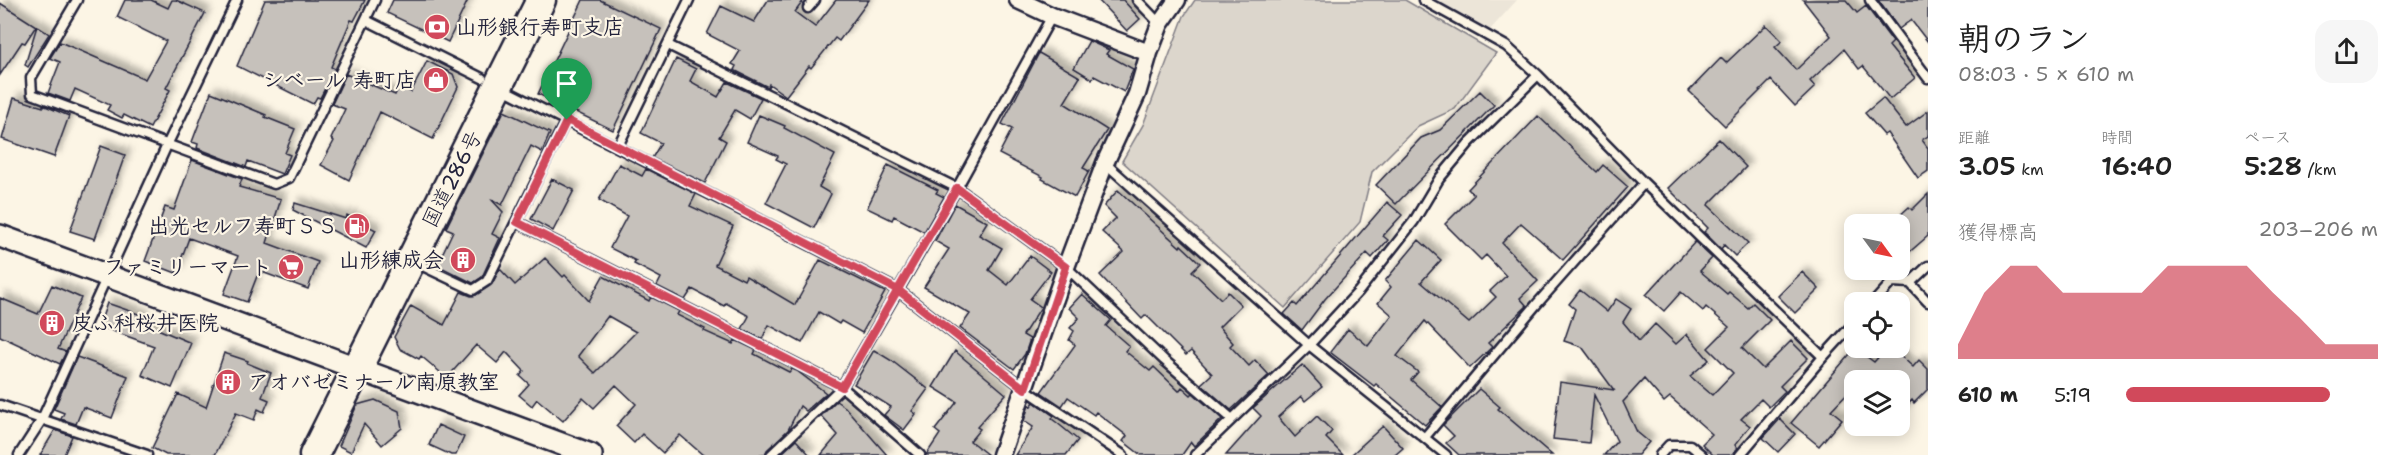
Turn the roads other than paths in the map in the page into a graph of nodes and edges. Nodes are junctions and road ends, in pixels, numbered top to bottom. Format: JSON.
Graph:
{"nodes":[{"id":1,"x":77,"y":0,"type":"edge"},
{"id":2,"x":237,"y":0,"type":"edge"},
{"id":3,"x":375,"y":0,"type":"edge"},
{"id":4,"x":519,"y":0,"type":"edge"},
{"id":5,"x":541,"y":0,"type":"edge"},
{"id":6,"x":689,"y":0,"type":"edge"},
{"id":7,"x":815,"y":0,"type":"edge"},
{"id":8,"x":1018,"y":0,"type":"edge"},
{"id":9,"x":1137,"y":0,"type":"edge"},
{"id":10,"x":1177,"y":0,"type":"edge"},
{"id":11,"x":1424,"y":0,"type":"edge"},
{"id":12,"x":1870,"y":0,"type":"edge"},
{"id":13,"x":808,"y":8,"type":"dead end"},
{"id":14,"x":1052,"y":16,"type":"junction"},
{"id":15,"x":366,"y":20,"type":"junction"},
{"id":16,"x":1160,"y":24,"type":"junction"},
{"id":17,"x":668,"y":45,"type":"junction"},
{"id":18,"x":1149,"y":53,"type":"junction"},
{"id":19,"x":1538,"y":75,"type":"junction"},
{"id":20,"x":1928,"y":78,"type":"edge"},
{"id":21,"x":490,"y":82,"type":"junction"},
{"id":22,"x":567,"y":120,"type":"junction"},
{"id":23,"x":168,"y":143,"type":"junction"},
{"id":24,"x":618,"y":146,"type":"junction"},
{"id":25,"x":1105,"y":163,"type":"junction"},
{"id":26,"x":1644,"y":183,"type":"junction"},
{"id":27,"x":957,"y":188,"type":"junction"},
{"id":28,"x":517,"y":222,"type":"junction"},
{"id":29,"x":0,"y":236,"type":"edge"},
{"id":30,"x":411,"y":261,"type":"junction"},
{"id":31,"x":1928,"y":266,"type":"edge"},
{"id":32,"x":1066,"y":267,"type":"junction"},
{"id":33,"x":106,"y":275,"type":"junction"},
{"id":34,"x":1910,"y":283,"type":"junction"},
{"id":35,"x":898,"y":290,"type":"junction"},
{"id":36,"x":1883,"y":292,"type":"edge"},
{"id":37,"x":1928,"y":302,"type":"edge"},
{"id":38,"x":1844,"y":334,"type":"edge"},
{"id":39,"x":1309,"y":345,"type":"junction"},
{"id":40,"x":1823,"y":357,"type":"junction"},
{"id":41,"x":350,"y":366,"type":"junction"},
{"id":42,"x":842,"y":387,"type":"junction"},
{"id":43,"x":1025,"y":389,"type":"junction"},
{"id":44,"x":0,"y":405,"type":"edge"},
{"id":45,"x":1232,"y":420,"type":"junction"},
{"id":46,"x":41,"y":421,"type":"junction"},
{"id":47,"x":1425,"y":437,"type":"junction"},
{"id":48,"x":19,"y":455,"type":"edge"},
{"id":49,"x":147,"y":455,"type":"edge"},
{"id":50,"x":297,"y":455,"type":"edge"},
{"id":51,"x":314,"y":455,"type":"edge"},
{"id":52,"x":591,"y":455,"type":"edge"},
{"id":53,"x":771,"y":455,"type":"edge"},
{"id":54,"x":920,"y":455,"type":"edge"},
{"id":55,"x":1001,"y":455,"type":"edge"},
{"id":56,"x":1123,"y":455,"type":"edge"},
{"id":57,"x":1195,"y":455,"type":"edge"},
{"id":58,"x":1446,"y":455,"type":"edge"},
{"id":59,"x":1660,"y":455,"type":"edge"},
{"id":60,"x":1702,"y":455,"type":"edge"},
{"id":61,"x":1740,"y":455,"type":"edge"}],
"edges":[{"from":1,"to":23,"type":"lane"},
{"from":2,"to":23,"type":"lane"},
{"from":3,"to":15,"type":"lane"},
{"from":4,"to":21,"type":"highway","name":"国道286号"},
{"from":5,"to":21,"type":"highway","name":"国道286号"},
{"from":6,"to":17,"type":"lane"},
{"from":7,"to":13,"type":"lane"},
{"from":8,"to":14,"type":"street"},
{"from":9,"to":16,"type":"lane"},
{"from":10,"to":16,"type":"street"},
{"from":11,"to":19,"type":"lane"},
{"from":12,"to":20,"type":"lane"},
{"from":14,"to":18,"type":"street"},
{"from":14,"to":27,"type":"lane"},
{"from":15,"to":21,"type":"lane"},
{"from":15,"to":23,"type":"lane"},
{"from":16,"to":18,"type":"street"},
{"from":17,"to":24,"type":"lane"},
{"from":17,"to":27,"type":"lane"},
{"from":18,"to":25,"type":"street"},
{"from":19,"to":26,"type":"lane"},
{"from":19,"to":39,"type":"lane"},
{"from":21,"to":22,"type":"lane"},
{"from":21,"to":30,"type":"highway","name":"国道286号"},
{"from":21,"to":41,"type":"highway","name":"国道286号"},
{"from":22,"to":24,"type":"lane"},
{"from":22,"to":28,"type":"lane"},
{"from":23,"to":33,"type":"lane"},
{"from":24,"to":35,"type":"lane"},
{"from":25,"to":32,"type":"street"},
{"from":25,"to":39,"type":"lane"},
{"from":26,"to":40,"type":"lane"},
{"from":26,"to":47,"type":"lane"},
{"from":27,"to":32,"type":"lane"},
{"from":27,"to":35,"type":"lane"},
{"from":28,"to":30,"type":"lane"},
{"from":28,"to":42,"type":"lane"},
{"from":29,"to":33,"type":"street"},
{"from":30,"to":41,"type":"highway","name":"国道286号"},
{"from":31,"to":34,"type":"lane"},
{"from":32,"to":43,"type":"street"},
{"from":32,"to":45,"type":"lane"},
{"from":33,"to":41,"type":"street"},
{"from":33,"to":46,"type":"lane"},
{"from":34,"to":36,"type":"lane"},
{"from":34,"to":37,"type":"lane"},
{"from":35,"to":42,"type":"lane"},
{"from":35,"to":43,"type":"lane"},
{"from":38,"to":40,"type":"lane"},
{"from":39,"to":45,"type":"lane"},
{"from":39,"to":47,"type":"lane"},
{"from":40,"to":61,"type":"lane"},
{"from":41,"to":50,"type":"highway","name":"国道286号"},
{"from":41,"to":51,"type":"highway","name":"国道286号"},
{"from":41,"to":52,"type":"street"},
{"from":42,"to":53,"type":"lane"},
{"from":42,"to":54,"type":"lane"},
{"from":43,"to":55,"type":"street"},
{"from":43,"to":56,"type":"lane"},
{"from":44,"to":46,"type":"lane"},
{"from":45,"to":57,"type":"lane"},
{"from":46,"to":48,"type":"lane"},
{"from":46,"to":49,"type":"lane"},
{"from":47,"to":58,"type":"lane"},
{"from":59,"to":60,"type":"lane"}]}
